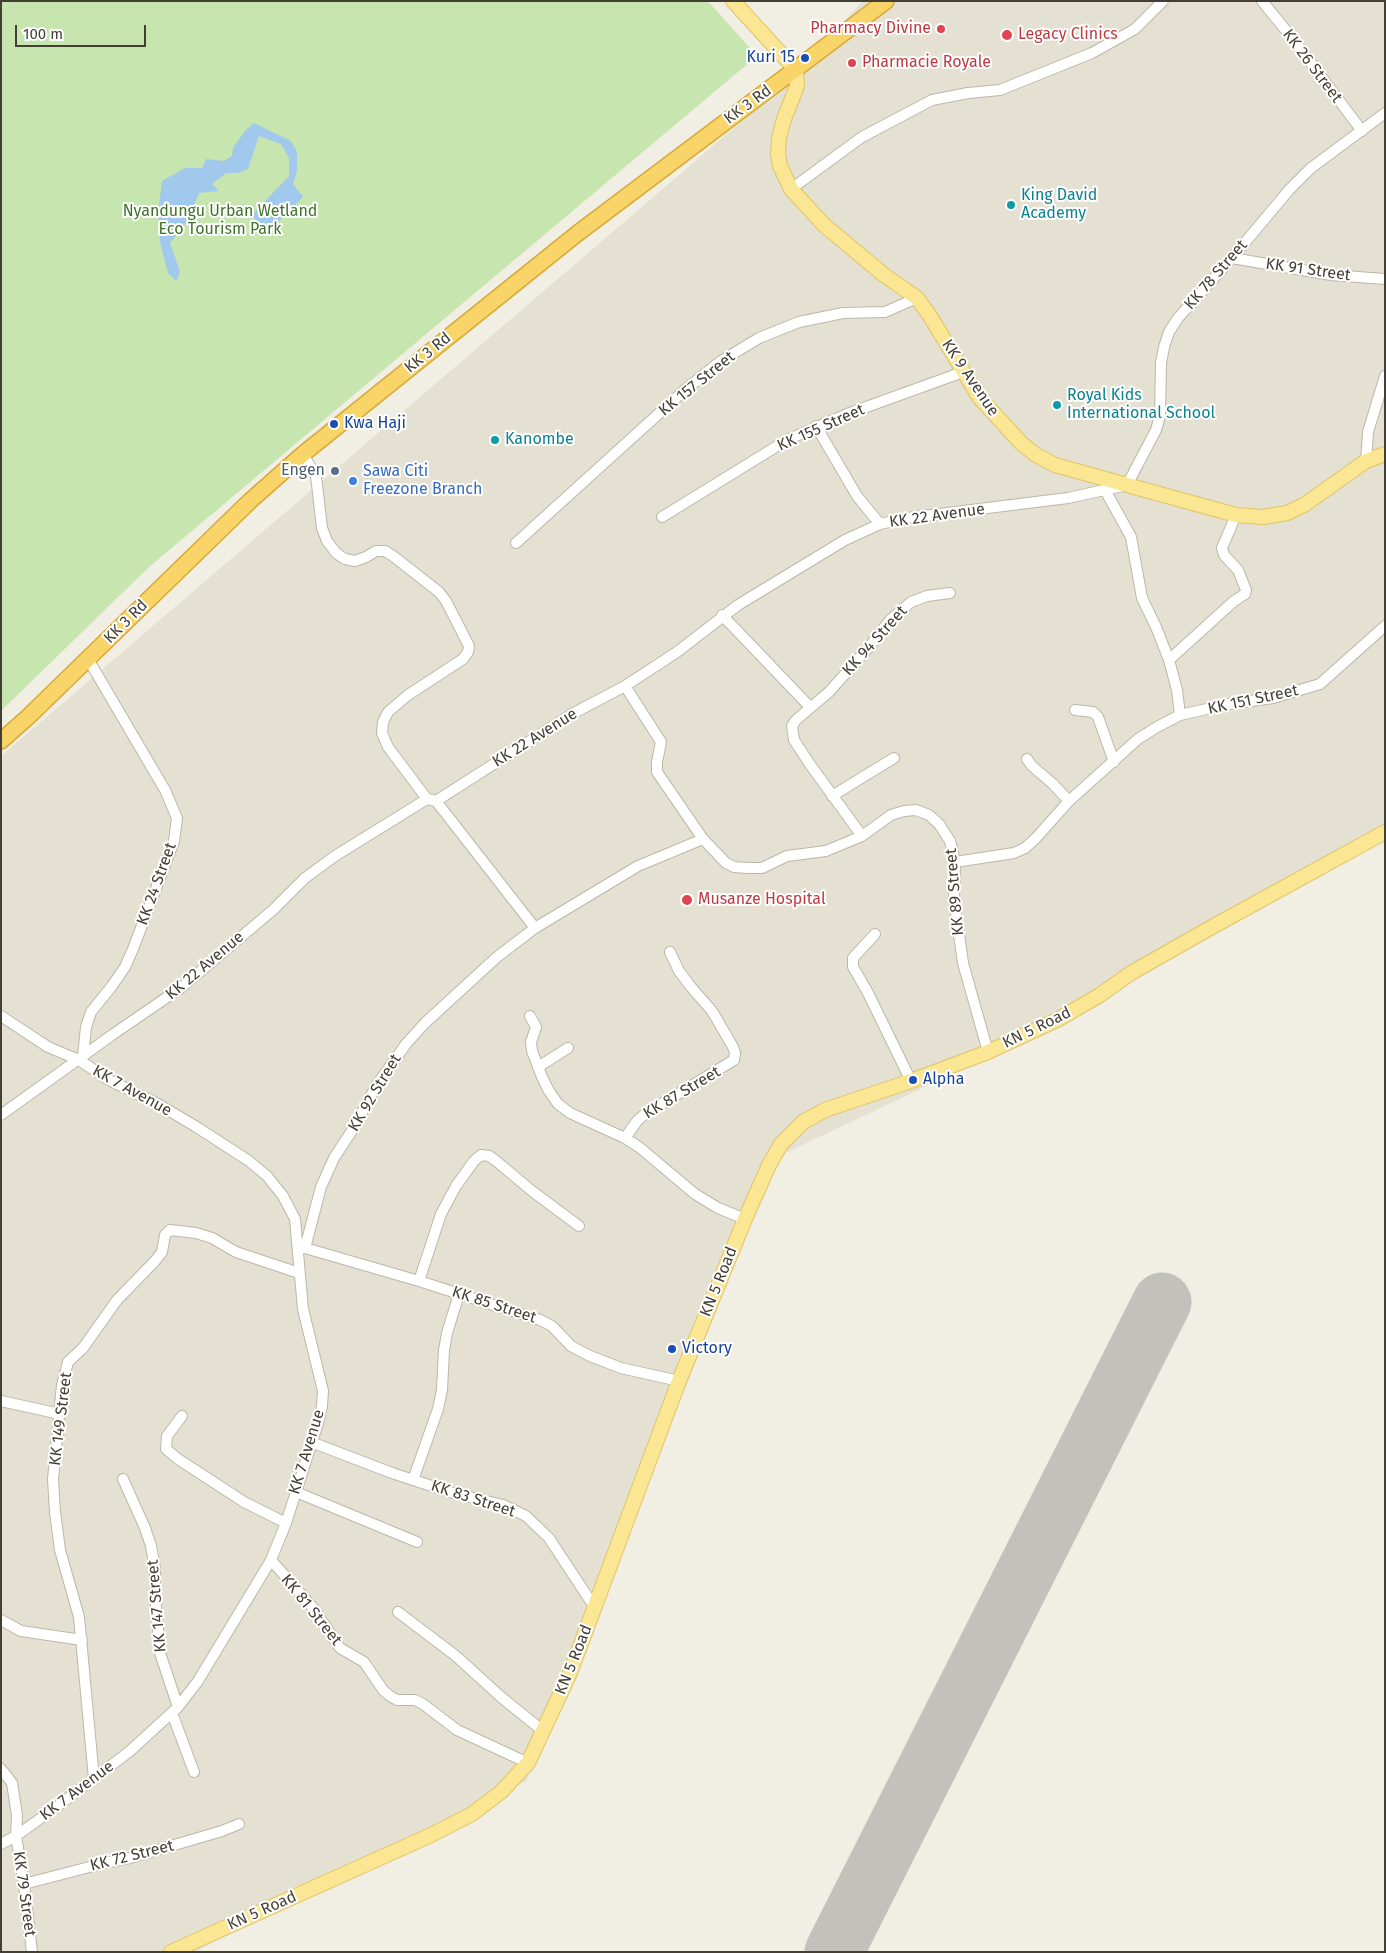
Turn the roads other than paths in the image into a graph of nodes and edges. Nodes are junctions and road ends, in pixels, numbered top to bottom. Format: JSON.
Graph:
{"nodes":[{"id":1,"x":733,"y":1,"type":"edge"},
{"id":2,"x":886,"y":1,"type":"edge"},
{"id":3,"x":1163,"y":1,"type":"edge"},
{"id":4,"x":1262,"y":1,"type":"edge"},
{"id":5,"x":796,"y":70,"type":"junction"},
{"id":6,"x":1385,"y":113,"type":"edge"},
{"id":7,"x":1362,"y":131,"type":"junction"},
{"id":8,"x":791,"y":189,"type":"junction"},
{"id":9,"x":1232,"y":258,"type":"junction"},
{"id":10,"x":1385,"y":279,"type":"edge"},
{"id":11,"x":916,"y":298,"type":"junction"},
{"id":12,"x":963,"y":372,"type":"junction"},
{"id":13,"x":1385,"y":376,"type":"edge"},
{"id":14,"x":816,"y":426,"type":"junction"},
{"id":15,"x":303,"y":454,"type":"junction"},
{"id":16,"x":1385,"y":454,"type":"edge"},
{"id":17,"x":1366,"y":461,"type":"junction"},
{"id":18,"x":1126,"y":485,"type":"junction"},
{"id":19,"x":1105,"y":490,"type":"junction"},
{"id":20,"x":1236,"y":514,"type":"junction"},
{"id":21,"x":662,"y":517,"type":"dead end"},
{"id":22,"x":880,"y":524,"type":"junction"},
{"id":23,"x":516,"y":543,"type":"dead end"},
{"id":24,"x":950,"y":593,"type":"dead end"},
{"id":25,"x":722,"y":616,"type":"junction"},
{"id":26,"x":1385,"y":626,"type":"edge"},
{"id":27,"x":88,"y":659,"type":"junction"},
{"id":28,"x":1169,"y":660,"type":"junction"},
{"id":29,"x":625,"y":686,"type":"junction"},
{"id":30,"x":810,"y":708,"type":"junction"},
{"id":31,"x":1075,"y":710,"type":"dead end"},
{"id":32,"x":1180,"y":715,"type":"junction"},
{"id":33,"x":1,"y":741,"type":"edge"},
{"id":34,"x":894,"y":758,"type":"dead end"},
{"id":35,"x":1028,"y":759,"type":"dead end"},
{"id":36,"x":1114,"y":762,"type":"junction"},
{"id":37,"x":832,"y":796,"type":"junction"},
{"id":38,"x":431,"y":800,"type":"junction"},
{"id":39,"x":1069,"y":801,"type":"junction"},
{"id":40,"x":1385,"y":832,"type":"edge"},
{"id":41,"x":862,"y":836,"type":"junction"},
{"id":42,"x":703,"y":839,"type":"junction"},
{"id":43,"x":955,"y":862,"type":"junction"},
{"id":44,"x":535,"y":928,"type":"junction"},
{"id":45,"x":875,"y":934,"type":"dead end"},
{"id":46,"x":670,"y":952,"type":"dead end"},
{"id":47,"x":1,"y":1016,"type":"edge"},
{"id":48,"x":530,"y":1016,"type":"dead end"},
{"id":49,"x":568,"y":1048,"type":"dead end"},
{"id":50,"x":988,"y":1052,"type":"junction"},
{"id":51,"x":80,"y":1058,"type":"junction"},
{"id":52,"x":538,"y":1067,"type":"junction"},
{"id":53,"x":911,"y":1081,"type":"junction"},
{"id":54,"x":1,"y":1115,"type":"edge"},
{"id":55,"x":625,"y":1138,"type":"junction"},
{"id":56,"x":744,"y":1219,"type":"junction"},
{"id":57,"x":579,"y":1226,"type":"dead end"},
{"id":58,"x":302,"y":1248,"type":"junction"},
{"id":59,"x":299,"y":1273,"type":"junction"},
{"id":60,"x":418,"y":1281,"type":"junction"},
{"id":61,"x":459,"y":1294,"type":"junction"},
{"id":62,"x":679,"y":1381,"type":"junction"},
{"id":63,"x":1,"y":1401,"type":"edge"},
{"id":64,"x":60,"y":1414,"type":"junction"},
{"id":65,"x":182,"y":1416,"type":"dead end"},
{"id":66,"x":312,"y":1442,"type":"junction"},
{"id":67,"x":123,"y":1478,"type":"dead end"},
{"id":68,"x":413,"y":1480,"type":"junction"},
{"id":69,"x":296,"y":1492,"type":"junction"},
{"id":70,"x":286,"y":1523,"type":"junction"},
{"id":71,"x":417,"y":1542,"type":"dead end"},
{"id":72,"x":271,"y":1560,"type":"junction"},
{"id":73,"x":595,"y":1608,"type":"junction"},
{"id":74,"x":398,"y":1612,"type":"dead end"},
{"id":75,"x":1,"y":1620,"type":"edge"},
{"id":76,"x":82,"y":1640,"type":"junction"},
{"id":77,"x":175,"y":1710,"type":"junction"},
{"id":78,"x":543,"y":1731,"type":"junction"},
{"id":79,"x":528,"y":1763,"type":"junction"},
{"id":80,"x":1,"y":1769,"type":"edge"},
{"id":81,"x":194,"y":1772,"type":"dead end"},
{"id":82,"x":94,"y":1779,"type":"junction"},
{"id":83,"x":239,"y":1824,"type":"dead end"},
{"id":84,"x":16,"y":1836,"type":"junction"},
{"id":85,"x":1,"y":1844,"type":"edge"},
{"id":86,"x":24,"y":1884,"type":"junction"},
{"id":87,"x":32,"y":1952,"type":"edge"},
{"id":88,"x":171,"y":1952,"type":"edge"}],
"edges":[{"from":1,"to":5,"type":"main road"},
{"from":2,"to":5,"type":"highway","name":"KK 3 Rd"},
{"from":3,"to":8,"type":"street"},
{"from":4,"to":7,"type":"street","name":"KK 26 Street"},
{"from":5,"to":8,"type":"main road","name":"KK 9 Avenue"},
{"from":5,"to":15,"type":"highway","name":"KK 3 Rd"},
{"from":6,"to":7,"type":"street","name":"KK 78 Street"},
{"from":7,"to":9,"type":"street","name":"KK 78 Street"},
{"from":8,"to":11,"type":"main road","name":"KK 9 Avenue"},
{"from":9,"to":10,"type":"street","name":"KK 91 Street"},
{"from":9,"to":18,"type":"street","name":"KK 78 Street"},
{"from":11,"to":12,"type":"main road","name":"KK 9 Avenue"},
{"from":11,"to":23,"type":"street","name":"KK 157 Street"},
{"from":12,"to":14,"type":"street","name":"KK 155 Street"},
{"from":12,"to":18,"type":"main road","name":"KK 9 Avenue"},
{"from":13,"to":17,"type":"street"},
{"from":14,"to":21,"type":"street","name":"KK 155 Street"},
{"from":14,"to":22,"type":"street"},
{"from":15,"to":27,"type":"highway","name":"KK 3 Rd"},
{"from":15,"to":38,"type":"street"},
{"from":16,"to":17,"type":"main road","name":"KK 9 Avenue"},
{"from":17,"to":20,"type":"main road","name":"KK 9 Avenue"},
{"from":18,"to":19,"type":"street","name":"KK 22 Avenue"},
{"from":18,"to":20,"type":"main road","name":"KK 9 Avenue"},
{"from":19,"to":22,"type":"street","name":"KK 22 Avenue"},
{"from":19,"to":28,"type":"street"},
{"from":20,"to":28,"type":"street"},
{"from":22,"to":25,"type":"street","name":"KK 22 Avenue"},
{"from":24,"to":30,"type":"street","name":"KK 94 Street"},
{"from":25,"to":29,"type":"street","name":"KK 22 Avenue"},
{"from":25,"to":30,"type":"street"},
{"from":26,"to":32,"type":"street","name":"KK 151 Street"},
{"from":27,"to":33,"type":"highway","name":"KK 3 Rd"},
{"from":27,"to":51,"type":"street","name":"KK 24 Street"},
{"from":28,"to":32,"type":"street"},
{"from":29,"to":38,"type":"street","name":"KK 22 Avenue"},
{"from":29,"to":42,"type":"street"},
{"from":30,"to":37,"type":"street","name":"KK 94 Street"},
{"from":31,"to":36,"type":"street"},
{"from":32,"to":36,"type":"street","name":"KK 151 Street"},
{"from":34,"to":37,"type":"street"},
{"from":35,"to":39,"type":"street"},
{"from":36,"to":39,"type":"street","name":"KK 151 Street"},
{"from":37,"to":41,"type":"street","name":"KK 94 Street"},
{"from":38,"to":44,"type":"street"},
{"from":38,"to":51,"type":"street","name":"KK 22 Avenue"},
{"from":39,"to":43,"type":"street","name":"KK 151 Street"},
{"from":40,"to":50,"type":"main road","name":"KN 5 Road"},
{"from":41,"to":42,"type":"street","name":"KK 89 Street"},
{"from":41,"to":43,"type":"street","name":"KK 89 Street"},
{"from":42,"to":44,"type":"street","name":"KK 92 Street"},
{"from":43,"to":50,"type":"street","name":"KK 89 Street"},
{"from":44,"to":58,"type":"street","name":"KK 92 Street"},
{"from":45,"to":53,"type":"street"},
{"from":46,"to":55,"type":"street","name":"KK 87 Street"},
{"from":47,"to":51,"type":"street","name":"KK 7 Avenue"},
{"from":48,"to":52,"type":"street"},
{"from":49,"to":52,"type":"street"},
{"from":50,"to":53,"type":"main road","name":"KN 5 Road"},
{"from":51,"to":54,"type":"street","name":"KK 22 Avenue"},
{"from":51,"to":58,"type":"street","name":"KK 7 Avenue"},
{"from":52,"to":55,"type":"street"},
{"from":53,"to":56,"type":"main road","name":"KN 5 Road"},
{"from":55,"to":56,"type":"street"},
{"from":56,"to":62,"type":"main road","name":"KN 5 Road"},
{"from":57,"to":60,"type":"street"},
{"from":58,"to":59,"type":"street","name":"KK 7 Avenue"},
{"from":58,"to":60,"type":"street","name":"KK 85 Street"},
{"from":59,"to":64,"type":"street","name":"KK 149 Street"},
{"from":59,"to":66,"type":"street","name":"KK 7 Avenue"},
{"from":60,"to":61,"type":"street","name":"KK 85 Street"},
{"from":61,"to":62,"type":"street","name":"KK 85 Street"},
{"from":61,"to":68,"type":"street"},
{"from":62,"to":73,"type":"main road","name":"KN 5 Road"},
{"from":63,"to":64,"type":"street"},
{"from":64,"to":76,"type":"street","name":"KK 149 Street"},
{"from":65,"to":70,"type":"street"},
{"from":66,"to":68,"type":"street","name":"KK 83 Street"},
{"from":66,"to":69,"type":"street","name":"KK 7 Avenue"},
{"from":67,"to":77,"type":"street","name":"KK 147 Street"},
{"from":68,"to":73,"type":"street","name":"KK 83 Street"},
{"from":69,"to":70,"type":"street","name":"KK 7 Avenue"},
{"from":69,"to":71,"type":"street"},
{"from":70,"to":72,"type":"street","name":"KK 7 Avenue"},
{"from":72,"to":77,"type":"street","name":"KK 7 Avenue"},
{"from":72,"to":79,"type":"street","name":"KK 81 Street"},
{"from":73,"to":78,"type":"main road","name":"KN 5 Road"},
{"from":74,"to":78,"type":"street"},
{"from":75,"to":76,"type":"street"},
{"from":76,"to":82,"type":"street","name":"KK 149 Street"},
{"from":77,"to":81,"type":"street"},
{"from":77,"to":82,"type":"street","name":"KK 7 Avenue"},
{"from":78,"to":79,"type":"main road","name":"KN 5 Road"},
{"from":79,"to":88,"type":"main road","name":"KN 5 Road"},
{"from":80,"to":84,"type":"street","name":"KK 79 Street"},
{"from":82,"to":84,"type":"street","name":"KK 7 Avenue"},
{"from":83,"to":86,"type":"street","name":"KK 72 Street"},
{"from":84,"to":85,"type":"street","name":"KK 7 Avenue"},
{"from":84,"to":86,"type":"street","name":"KK 79 Street"},
{"from":86,"to":87,"type":"street","name":"KK 79 Street"}]}
